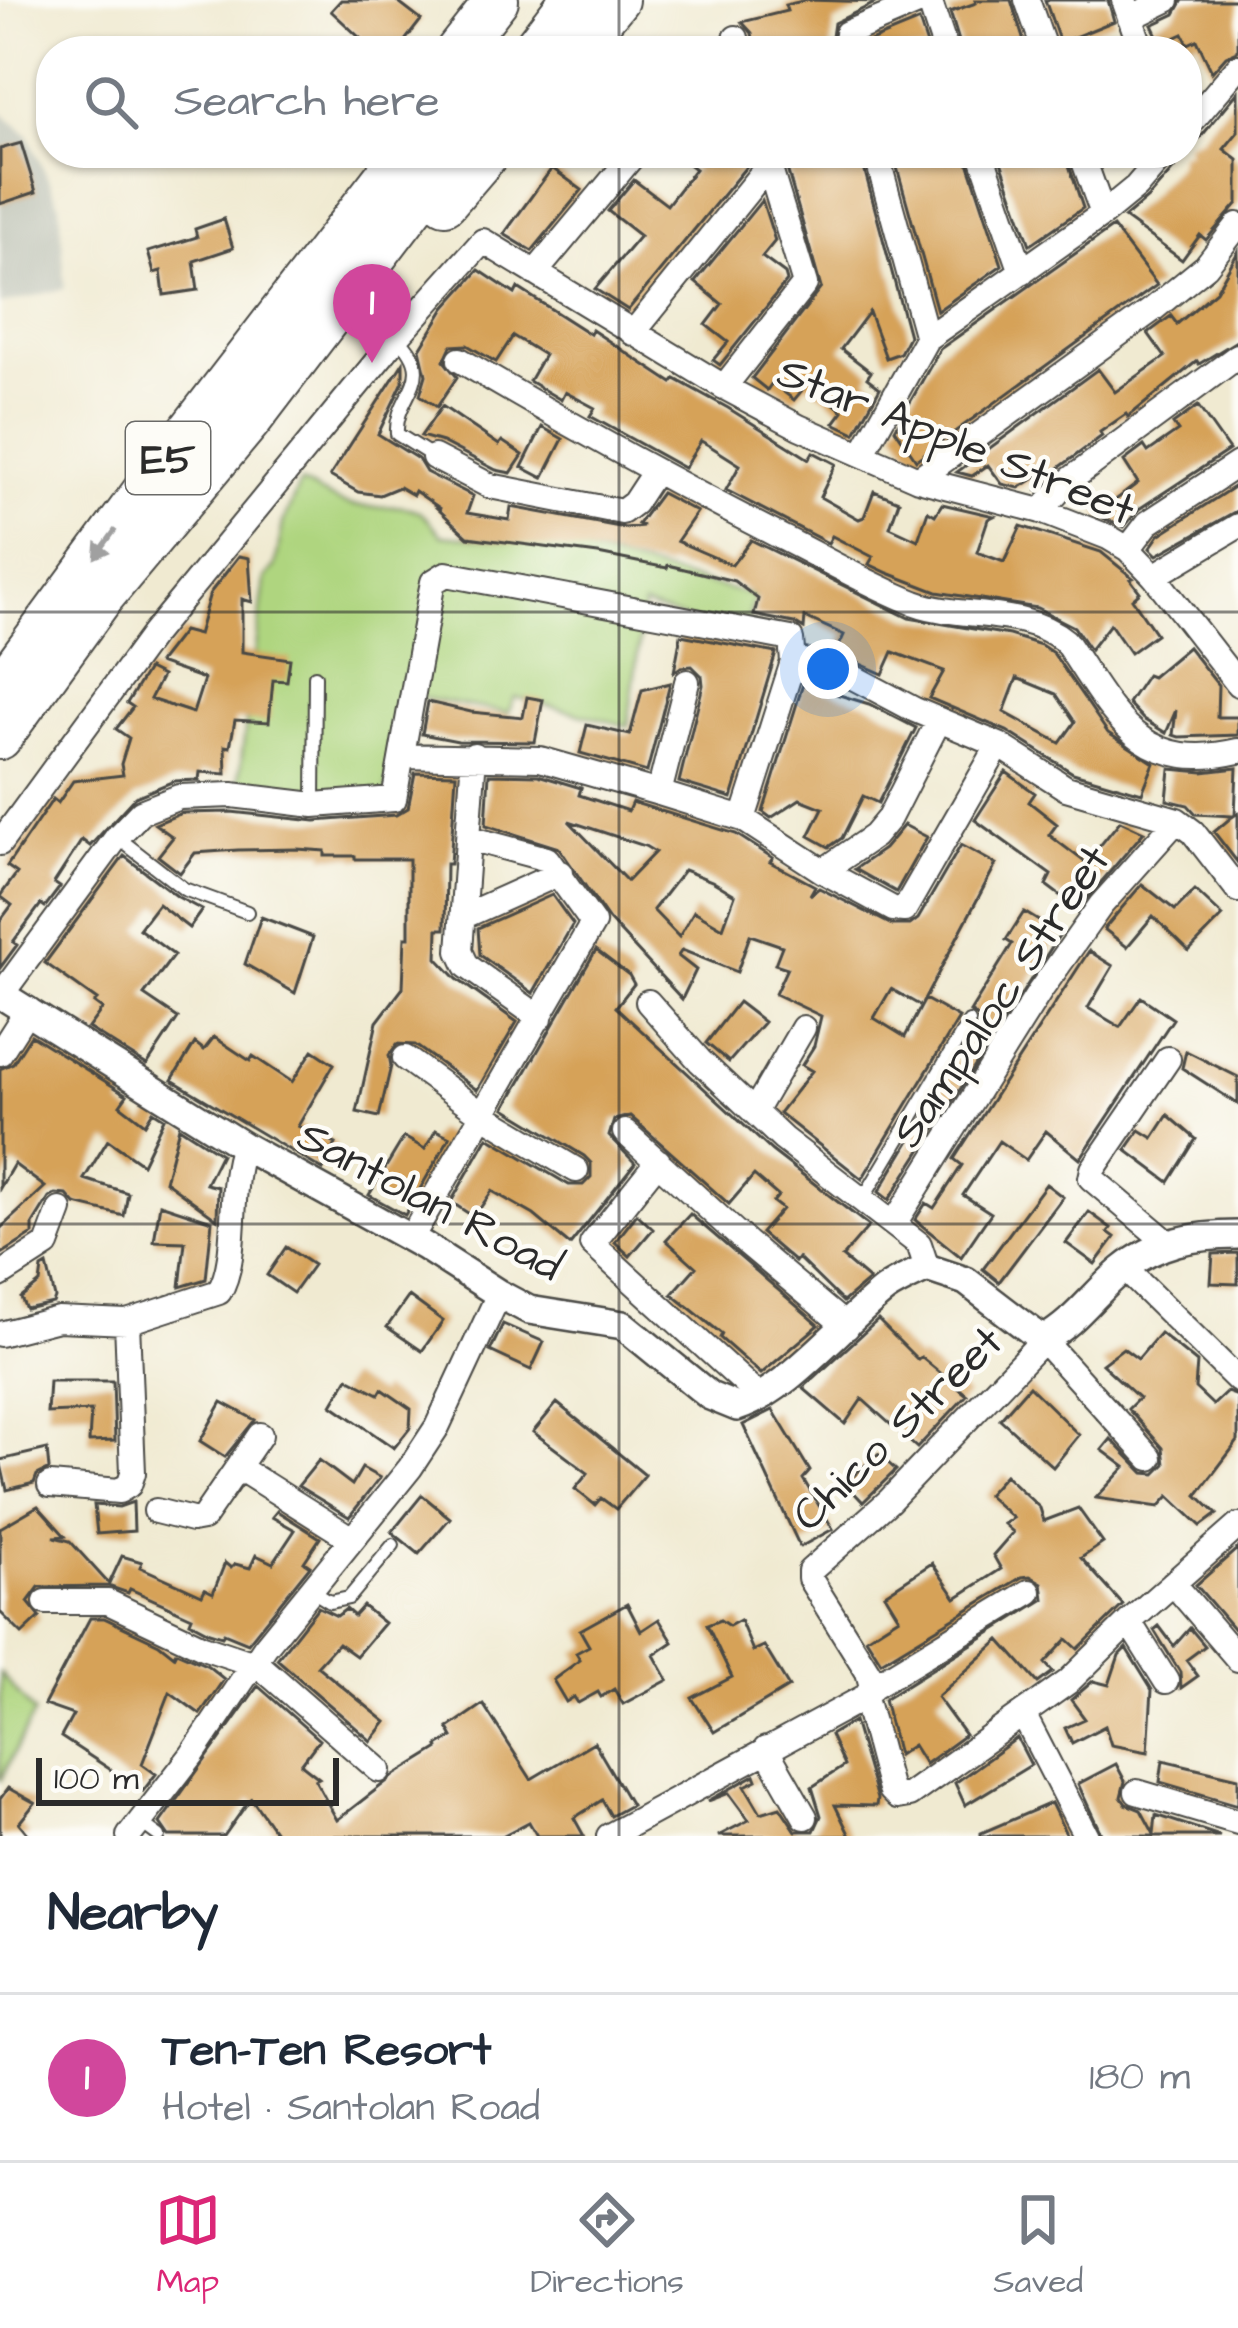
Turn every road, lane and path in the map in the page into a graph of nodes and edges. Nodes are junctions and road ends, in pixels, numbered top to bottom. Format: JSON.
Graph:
{"nodes":[{"id":1,"x":497,"y":0,"type":"edge"},
{"id":2,"x":524,"y":0,"type":"edge"},
{"id":3,"x":927,"y":0,"type":"edge"},
{"id":4,"x":1027,"y":0,"type":"edge"},
{"id":5,"x":1166,"y":0,"type":"edge"},
{"id":6,"x":605,"y":4,"type":"edge"},
{"id":7,"x":1127,"y":9,"type":"edge"},
{"id":8,"x":469,"y":36,"type":"edge"},
{"id":9,"x":496,"y":36,"type":"edge"},
{"id":10,"x":555,"y":36,"type":"edge"},
{"id":11,"x":585,"y":36,"type":"edge"},
{"id":12,"x":858,"y":36,"type":"edge"},
{"id":13,"x":940,"y":36,"type":"edge"},
{"id":14,"x":1040,"y":36,"type":"edge"},
{"id":15,"x":1238,"y":67,"type":"edge"},
{"id":16,"x":1202,"y":109,"type":"edge"},
{"id":17,"x":367,"y":168,"type":"edge"},
{"id":18,"x":392,"y":168,"type":"edge"},
{"id":19,"x":443,"y":168,"type":"edge"},
{"id":20,"x":475,"y":168,"type":"edge"},
{"id":21,"x":622,"y":168,"type":"edge"},
{"id":22,"x":760,"y":168,"type":"edge"},
{"id":23,"x":770,"y":168,"type":"edge"},
{"id":24,"x":880,"y":168,"type":"edge"},
{"id":25,"x":986,"y":168,"type":"edge"},
{"id":26,"x":1086,"y":168,"type":"edge"},
{"id":27,"x":1152,"y":168,"type":"edge"},
{"id":28,"x":1102,"y":214,"type":"junction"},
{"id":29,"x":1238,"y":226,"type":"edge"},
{"id":30,"x":1022,"y":272,"type":"junction"},
{"id":31,"x":535,"y":273,"type":"junction"},
{"id":32,"x":276,"y":316,"type":"junction"},
{"id":33,"x":633,"y":333,"type":"junction"},
{"id":34,"x":398,"y":337,"type":"junction"},
{"id":35,"x":927,"y":338,"type":"junction"},
{"id":36,"x":1238,"y":356,"type":"edge"},
{"id":37,"x":460,"y":360,"type":"dead end"},
{"id":38,"x":724,"y":388,"type":"junction"},
{"id":39,"x":252,"y":418,"type":"junction"},
{"id":40,"x":862,"y":454,"type":"junction"},
{"id":41,"x":434,"y":457,"type":"joint"},
{"id":42,"x":1238,"y":464,"type":"edge"},
{"id":43,"x":655,"y":471,"type":"junction"},
{"id":44,"x":918,"y":478,"type":"junction"},
{"id":45,"x":1041,"y":511,"type":"junction"},
{"id":46,"x":1238,"y":526,"type":"edge"},
{"id":47,"x":1128,"y":549,"type":"junction"},
{"id":48,"x":1154,"y":576,"type":"junction"},
{"id":49,"x":793,"y":662,"type":"junction"},
{"id":50,"x":315,"y":676,"type":"dead end"},
{"id":51,"x":1237,"y":680,"type":"edge"},
{"id":52,"x":687,"y":682,"type":"dead end"},
{"id":53,"x":0,"y":687,"type":"edge"},
{"id":54,"x":938,"y":720,"type":"junction"},
{"id":55,"x":0,"y":738,"type":"edge"},
{"id":56,"x":999,"y":745,"type":"junction"},
{"id":57,"x":1238,"y":751,"type":"edge"},
{"id":58,"x":473,"y":754,"type":"junction"},
{"id":59,"x":403,"y":756,"type":"junction"},
{"id":60,"x":658,"y":793,"type":"junction"},
{"id":61,"x":314,"y":805,"type":"junction"},
{"id":62,"x":742,"y":819,"type":"junction"},
{"id":63,"x":1178,"y":820,"type":"junction"},
{"id":64,"x":117,"y":837,"type":"junction"},
{"id":65,"x":469,"y":838,"type":"junction"},
{"id":66,"x":0,"y":844,"type":"edge"},
{"id":67,"x":824,"y":871,"type":"junction"},
{"id":68,"x":560,"y":873,"type":"junction"},
{"id":69,"x":1238,"y":890,"type":"edge"},
{"id":70,"x":248,"y":912,"type":"dead end"},
{"id":71,"x":464,"y":916,"type":"junction"},
{"id":72,"x":1,"y":994,"type":"edge"},
{"id":73,"x":648,"y":1002,"type":"dead end"},
{"id":74,"x":28,"y":1009,"type":"junction"},
{"id":75,"x":540,"y":1018,"type":"junction"},
{"id":76,"x":969,"y":1022,"type":"dead end"},
{"id":77,"x":803,"y":1028,"type":"dead end"},
{"id":78,"x":0,"y":1053,"type":"edge"},
{"id":79,"x":405,"y":1058,"type":"dead end"},
{"id":80,"x":1168,"y":1059,"type":"dead end"},
{"id":81,"x":754,"y":1112,"type":"junction"},
{"id":82,"x":482,"y":1114,"type":"junction"},
{"id":83,"x":625,"y":1132,"type":"dead end"},
{"id":84,"x":243,"y":1146,"type":"junction"},
{"id":85,"x":658,"y":1162,"type":"junction"},
{"id":86,"x":576,"y":1170,"type":"dead end"},
{"id":87,"x":863,"y":1199,"type":"junction"},
{"id":88,"x":61,"y":1210,"type":"dead end"},
{"id":89,"x":896,"y":1222,"type":"junction"},
{"id":90,"x":1238,"y":1235,"type":"edge"},
{"id":91,"x":411,"y":1238,"type":"junction"},
{"id":92,"x":1168,"y":1243,"type":"junction"},
{"id":93,"x":927,"y":1268,"type":"junction"},
{"id":94,"x":1124,"y":1268,"type":"junction"},
{"id":95,"x":0,"y":1275,"type":"edge"},
{"id":96,"x":500,"y":1294,"type":"junction"},
{"id":97,"x":127,"y":1322,"type":"junction"},
{"id":98,"x":847,"y":1327,"type":"junction"},
{"id":99,"x":0,"y":1334,"type":"edge"},
{"id":100,"x":1043,"y":1340,"type":"junction"},
{"id":101,"x":1238,"y":1380,"type":"edge"},
{"id":102,"x":759,"y":1396,"type":"junction"},
{"id":103,"x":260,"y":1435,"type":"dead end"},
{"id":104,"x":1150,"y":1458,"type":"dead end"},
{"id":105,"x":239,"y":1468,"type":"junction"},
{"id":106,"x":50,"y":1485,"type":"dead end"},
{"id":107,"x":156,"y":1511,"type":"dead end"},
{"id":108,"x":1238,"y":1526,"type":"edge"},
{"id":109,"x":352,"y":1539,"type":"junction"},
{"id":110,"x":393,"y":1545,"type":"dead end"},
{"id":111,"x":1173,"y":1583,"type":"junction"},
{"id":112,"x":312,"y":1591,"type":"junction"},
{"id":113,"x":1029,"y":1592,"type":"dead end"},
{"id":114,"x":46,"y":1602,"type":"dead end"},
{"id":115,"x":1129,"y":1622,"type":"junction"},
{"id":116,"x":1238,"y":1659,"type":"edge"},
{"id":117,"x":254,"y":1665,"type":"junction"},
{"id":118,"x":1166,"y":1681,"type":"dead end"},
{"id":119,"x":868,"y":1692,"type":"junction"},
{"id":120,"x":1024,"y":1716,"type":"junction"},
{"id":121,"x":766,"y":1749,"type":"junction"},
{"id":122,"x":379,"y":1770,"type":"dead end"},
{"id":123,"x":1137,"y":1792,"type":"dead end"},
{"id":124,"x":806,"y":1817,"type":"dead end"},
{"id":125,"x":1238,"y":1822,"type":"edge"},
{"id":126,"x":143,"y":1831,"type":"edge"},
{"id":127,"x":609,"y":1836,"type":"edge"},
{"id":128,"x":1087,"y":1836,"type":"edge"}],
"edges":[{"from":1,"to":8,"type":"highway"},
{"from":2,"to":9,"type":"highway"},
{"from":3,"to":12,"type":"street"},
{"from":3,"to":13,"type":"street"},
{"from":4,"to":14,"type":"street"},
{"from":5,"to":7,"type":"street"},
{"from":6,"to":10,"type":"highway"},
{"from":6,"to":11,"type":"highway"},
{"from":15,"to":16,"type":"street"},
{"from":17,"to":32,"type":"highway"},
{"from":18,"to":32,"type":"highway","number":"E5"},
{"from":19,"to":39,"type":"highway","number":"E5"},
{"from":20,"to":39,"type":"highway"},
{"from":21,"to":31,"type":"street"},
{"from":22,"to":33,"type":"street"},
{"from":23,"to":38,"type":"street"},
{"from":24,"to":35,"type":"street"},
{"from":25,"to":30,"type":"street"},
{"from":26,"to":28,"type":"street"},
{"from":27,"to":28,"type":"street"},
{"from":28,"to":30,"type":"street"},
{"from":29,"to":44,"type":"street"},
{"from":30,"to":35,"type":"street"},
{"from":31,"to":33,"type":"street","name":"Star Apple Street"},
{"from":31,"to":34,"type":"street","name":"Star Apple Street"},
{"from":32,"to":53,"type":"highway","number":"E5","one_way":true},
{"from":33,"to":38,"type":"street","name":"Star Apple Street"},
{"from":34,"to":41,"type":"lane"},
{"from":34,"to":66,"type":"street"},
{"from":35,"to":40,"type":"street"},
{"from":36,"to":45,"type":"street"},
{"from":37,"to":43,"type":"street"},
{"from":38,"to":40,"type":"street","name":"Star Apple Street"},
{"from":39,"to":55,"type":"highway","number":"E5"},
{"from":40,"to":44,"type":"street","name":"Star Apple Street"},
{"from":41,"to":43,"type":"street"},
{"from":42,"to":47,"type":"street"},
{"from":43,"to":57,"type":"street"},
{"from":44,"to":45,"type":"street","name":"Star Apple Street"},
{"from":45,"to":47,"type":"street","name":"Star Apple Street"},
{"from":46,"to":48,"type":"street"},
{"from":47,"to":48,"type":"street","name":"Star Apple Street"},
{"from":48,"to":51,"type":"street","name":"Star Apple Street"},
{"from":49,"to":54,"type":"street"},
{"from":49,"to":59,"type":"street"},
{"from":49,"to":62,"type":"street"},
{"from":50,"to":61,"type":"lane"},
{"from":52,"to":60,"type":"street"},
{"from":54,"to":56,"type":"street"},
{"from":54,"to":67,"type":"street"},
{"from":56,"to":63,"type":"street"},
{"from":56,"to":67,"type":"street"},
{"from":58,"to":59,"type":"street"},
{"from":58,"to":60,"type":"street"},
{"from":58,"to":65,"type":"street"},
{"from":59,"to":61,"type":"street"},
{"from":60,"to":62,"type":"street"},
{"from":61,"to":64,"type":"street"},
{"from":62,"to":67,"type":"street"},
{"from":63,"to":69,"type":"street"},
{"from":63,"to":89,"type":"street","name":"Sampaloc Street"},
{"from":64,"to":70,"type":"lane"},
{"from":64,"to":72,"type":"street"},
{"from":65,"to":68,"type":"street"},
{"from":65,"to":71,"type":"street"},
{"from":68,"to":71,"type":"street"},
{"from":68,"to":75,"type":"street"},
{"from":71,"to":75,"type":"street"},
{"from":72,"to":74,"type":"street","name":"Santolan Road"},
{"from":73,"to":81,"type":"street","name":"Sampaloc Street"},
{"from":74,"to":78,"type":"street"},
{"from":74,"to":84,"type":"street","name":"Santolan Road"},
{"from":75,"to":82,"type":"street"},
{"from":76,"to":87,"type":"lane"},
{"from":77,"to":81,"type":"street"},
{"from":79,"to":82,"type":"street"},
{"from":80,"to":92,"type":"street"},
{"from":81,"to":87,"type":"street","name":"Sampaloc Street"},
{"from":82,"to":86,"type":"street"},
{"from":82,"to":91,"type":"street"},
{"from":83,"to":85,"type":"street"},
{"from":84,"to":91,"type":"street","name":"Santolan Road"},
{"from":84,"to":97,"type":"street"},
{"from":85,"to":98,"type":"street"},
{"from":85,"to":102,"type":"street"},
{"from":87,"to":89,"type":"street","name":"Sampaloc Street"},
{"from":88,"to":95,"type":"street"},
{"from":89,"to":93,"type":"street","name":"Sampaloc Street"},
{"from":90,"to":92,"type":"street"},
{"from":91,"to":96,"type":"street","name":"Santolan Road"},
{"from":92,"to":94,"type":"street"},
{"from":93,"to":98,"type":"street"},
{"from":93,"to":100,"type":"street"},
{"from":94,"to":100,"type":"street"},
{"from":94,"to":101,"type":"street"},
{"from":96,"to":102,"type":"street","name":"Santolan Road"},
{"from":96,"to":109,"type":"street"},
{"from":97,"to":99,"type":"street"},
{"from":97,"to":106,"type":"street"},
{"from":98,"to":102,"type":"street"},
{"from":100,"to":104,"type":"street"},
{"from":100,"to":119,"type":"street","name":"Chico Street"},
{"from":103,"to":105,"type":"street"},
{"from":105,"to":107,"type":"street"},
{"from":105,"to":109,"type":"street"},
{"from":108,"to":111,"type":"street"},
{"from":109,"to":112,"type":"street"},
{"from":110,"to":112,"type":"lane"},
{"from":111,"to":115,"type":"street"},
{"from":111,"to":116,"type":"street"},
{"from":112,"to":117,"type":"street"},
{"from":113,"to":119,"type":"street"},
{"from":114,"to":117,"type":"street"},
{"from":115,"to":118,"type":"street"},
{"from":115,"to":120,"type":"street"},
{"from":117,"to":122,"type":"street"},
{"from":117,"to":126,"type":"street"},
{"from":119,"to":120,"type":"street"},
{"from":119,"to":121,"type":"street"},
{"from":120,"to":128,"type":"street"},
{"from":121,"to":124,"type":"street"},
{"from":121,"to":127,"type":"street"},
{"from":123,"to":125,"type":"street"}]}
